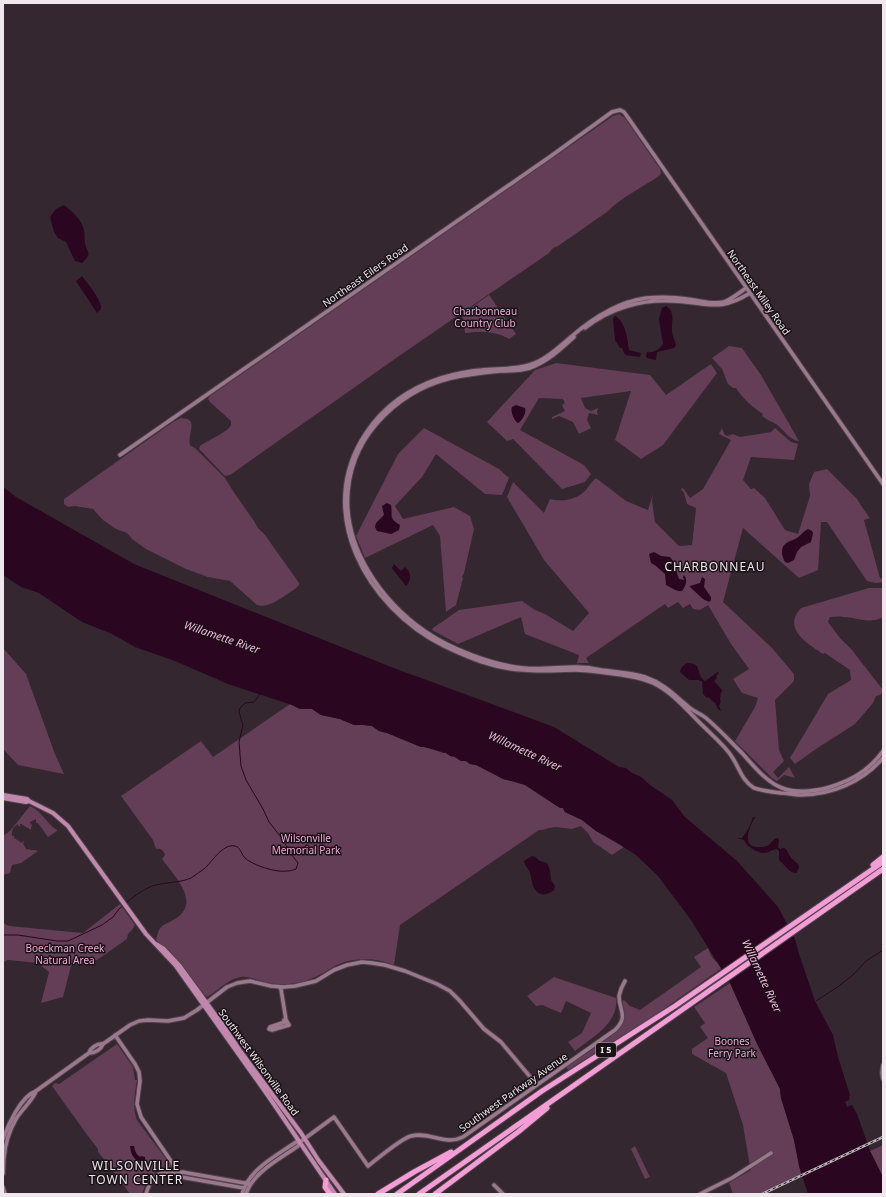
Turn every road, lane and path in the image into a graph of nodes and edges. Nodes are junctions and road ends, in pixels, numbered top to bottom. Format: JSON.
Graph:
{"nodes":[{"id":1,"x":620,"y":110,"type":"joint"},
{"id":2,"x":746,"y":288,"type":"junction"},
{"id":3,"x":750,"y":293,"type":"junction"},
{"id":4,"x":120,"y":455,"type":"dead end"},
{"id":5,"x":883,"y":484,"type":"edge"},
{"id":6,"x":883,"y":751,"type":"edge"},
{"id":7,"x":883,"y":758,"type":"edge"},
{"id":8,"x":3,"y":796,"type":"edge"},
{"id":9,"x":883,"y":857,"type":"edge"},
{"id":10,"x":883,"y":862,"type":"edge"},
{"id":11,"x":883,"y":870,"type":"edge"},
{"id":12,"x":855,"y":880,"type":"junction"},
{"id":13,"x":625,"y":981,"type":"dead end"},
{"id":14,"x":280,"y":987,"type":"junction"},
{"id":15,"x":205,"y":1004,"type":"junction"},
{"id":16,"x":287,"y":1024,"type":"dead end"},
{"id":17,"x":116,"y":1035,"type":"junction"},
{"id":18,"x":883,"y":1065,"type":"edge"},
{"id":19,"x":883,"y":1079,"type":"edge"},
{"id":20,"x":537,"y":1085,"type":"junction"},
{"id":21,"x":36,"y":1091,"type":"junction"},
{"id":22,"x":566,"y":1091,"type":"junction"},
{"id":23,"x":3,"y":1139,"type":"edge"},
{"id":24,"x":305,"y":1139,"type":"junction"},
{"id":25,"x":471,"y":1141,"type":"junction"},
{"id":26,"x":300,"y":1142,"type":"junction"},
{"id":27,"x":771,"y":1153,"type":"dead end"},
{"id":28,"x":3,"y":1174,"type":"edge"},
{"id":29,"x":178,"y":1174,"type":"junction"},
{"id":30,"x":326,"y":1180,"type":"junction"},
{"id":31,"x":248,"y":1184,"type":"junction"},
{"id":32,"x":494,"y":1185,"type":"dead end"},
{"id":33,"x":3,"y":1188,"type":"edge"},
{"id":34,"x":246,"y":1188,"type":"junction"},
{"id":35,"x":5,"y":1194,"type":"edge"},
{"id":36,"x":146,"y":1194,"type":"edge"},
{"id":37,"x":242,"y":1194,"type":"edge"},
{"id":38,"x":246,"y":1194,"type":"edge"},
{"id":39,"x":330,"y":1194,"type":"edge"},
{"id":40,"x":335,"y":1194,"type":"edge"},
{"id":41,"x":344,"y":1194,"type":"edge"},
{"id":42,"x":378,"y":1194,"type":"edge"},
{"id":43,"x":397,"y":1194,"type":"edge"},
{"id":44,"x":419,"y":1194,"type":"edge"},
{"id":45,"x":435,"y":1194,"type":"edge"},
{"id":46,"x":503,"y":1194,"type":"edge"},
{"id":47,"x":700,"y":1194,"type":"edge"}],
"edges":[{"from":1,"to":2,"type":"street","name":"Northeast Miley Road"},
{"from":1,"to":4,"type":"street","name":"Northeast Eilers Road"},
{"from":2,"to":3,"type":"street","name":"Northeast Miley Road"},
{"from":2,"to":7,"type":"street"},
{"from":3,"to":5,"type":"street","name":"Northeast Miley Road"},
{"from":3,"to":6,"type":"street"},
{"from":8,"to":15,"type":"main road","name":"Southwest Wilsonville Road"},
{"from":9,"to":12,"type":"highway","number":"I 5"},
{"from":10,"to":12,"type":"highway","number":"I 5"},
{"from":11,"to":22,"type":"highway","number":"I 5"},
{"from":12,"to":25,"type":"highway","number":"I 5"},
{"from":13,"to":20,"type":"street","name":"Southwest Parkway Avenue"},
{"from":14,"to":15,"type":"street"},
{"from":14,"to":16,"type":"street"},
{"from":14,"to":20,"type":"street"},
{"from":15,"to":17,"type":"street"},
{"from":15,"to":24,"type":"main road","name":"Southwest Wilsonville Road"},
{"from":15,"to":26,"type":"main road","name":"Southwest Wilsonville Road"},
{"from":17,"to":21,"type":"street"},
{"from":17,"to":29,"type":"street"},
{"from":18,"to":19,"type":"street"},
{"from":20,"to":24,"type":"street","name":"Southwest Parkway Avenue"},
{"from":21,"to":23,"type":"street"},
{"from":21,"to":28,"type":"street"},
{"from":22,"to":44,"type":"highway","number":"I 5"},
{"from":22,"to":45,"type":"highway","number":"I 5"},
{"from":24,"to":26,"type":"street"},
{"from":24,"to":41,"type":"main road","name":"Southwest Wilsonville Road"},
{"from":25,"to":42,"type":"highway","number":"I 5"},
{"from":25,"to":43,"type":"highway","number":"I 5"},
{"from":26,"to":30,"type":"main road","name":"Southwest Wilsonville Road"},
{"from":26,"to":31,"type":"street"},
{"from":27,"to":47,"type":"street"},
{"from":29,"to":31,"type":"street"},
{"from":29,"to":34,"type":"street"},
{"from":29,"to":36,"type":"street"},
{"from":30,"to":39,"type":"highway"},
{"from":30,"to":40,"type":"main road","name":"Southwest Wilsonville Road"},
{"from":31,"to":34,"type":"street"},
{"from":32,"to":46,"type":"street"},
{"from":33,"to":35,"type":"street"},
{"from":34,"to":37,"type":"street"},
{"from":34,"to":38,"type":"street"}]}
